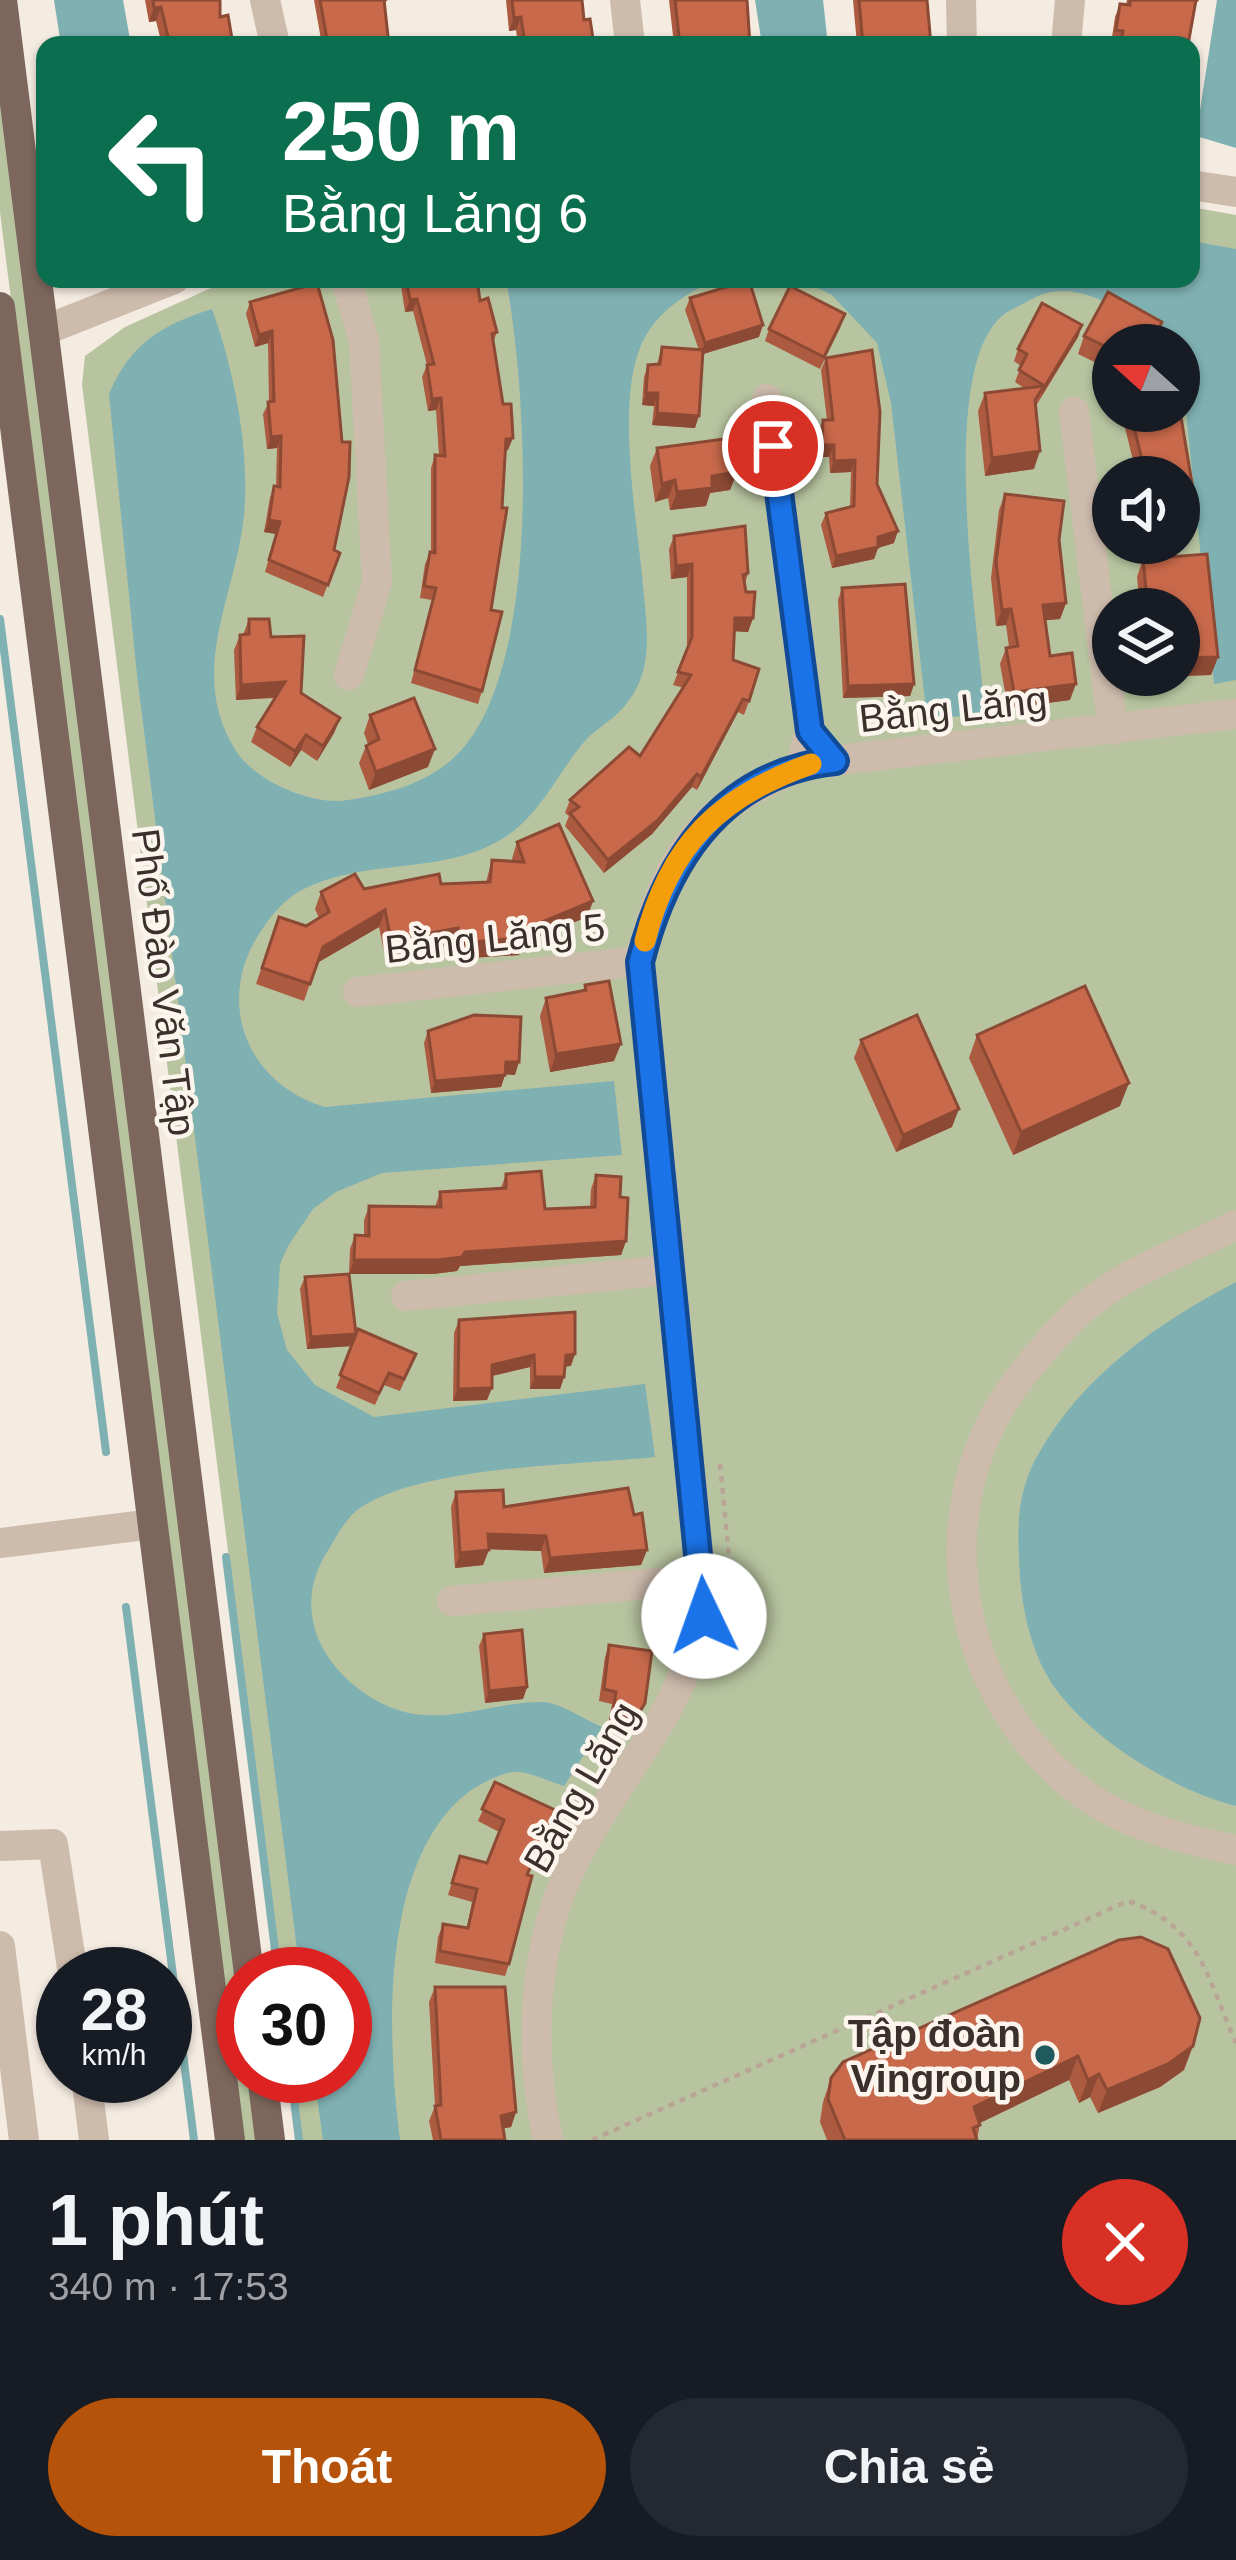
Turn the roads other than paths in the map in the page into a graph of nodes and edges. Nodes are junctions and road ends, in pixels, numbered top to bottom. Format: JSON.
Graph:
{"nodes":[{"id":1,"x":2,"y":0,"type":"edge"},
{"id":2,"x":265,"y":0,"type":"edge"},
{"id":3,"x":625,"y":0,"type":"edge"},
{"id":4,"x":961,"y":0,"type":"edge"},
{"id":5,"x":1070,"y":0,"type":"edge"},
{"id":6,"x":273,"y":36,"type":"edge"},
{"id":7,"x":629,"y":36,"type":"edge"},
{"id":8,"x":962,"y":36,"type":"edge"},
{"id":9,"x":1067,"y":36,"type":"edge"},
{"id":10,"x":1200,"y":186,"type":"edge"},
{"id":11,"x":1236,"y":192,"type":"edge"},
{"id":12,"x":36,"y":269,"type":"edge"},
{"id":13,"x":38,"y":288,"type":"edge"},
{"id":14,"x":152,"y":288,"type":"edge"},
{"id":15,"x":349,"y":288,"type":"edge"},
{"id":16,"x":0,"y":308,"type":"edge"},
{"id":17,"x":44,"y":332,"type":"junction"},
{"id":18,"x":767,"y":399,"type":"dead end"},
{"id":19,"x":1074,"y":412,"type":"dead end"},
{"id":20,"x":349,"y":675,"type":"dead end"},
{"id":21,"x":1236,"y":714,"type":"edge"},
{"id":22,"x":1113,"y":730,"type":"junction"},
{"id":23,"x":810,"y":731,"type":"junction"},
{"id":24,"x":835,"y":761,"type":"junction"},
{"id":25,"x":800,"y":768,"type":"junction"},
{"id":26,"x":640,"y":962,"type":"junction"},
{"id":27,"x":358,"y":992,"type":"dead end"},
{"id":28,"x":1236,"y":1225,"type":"edge"},
{"id":29,"x":668,"y":1270,"type":"junction"},
{"id":30,"x":406,"y":1296,"type":"dead end"},
{"id":31,"x":153,"y":1524,"type":"junction"},
{"id":32,"x":0,"y":1543,"type":"edge"},
{"id":33,"x":718,"y":1581,"type":"junction"},
{"id":34,"x":452,"y":1601,"type":"dead end"},
{"id":35,"x":0,"y":1846,"type":"edge"},
{"id":36,"x":1236,"y":1850,"type":"edge"},
{"id":37,"x":0,"y":1946,"type":"edge"},
{"id":38,"x":69,"y":1947,"type":"edge"},
{"id":39,"x":246,"y":1947,"type":"edge"},
{"id":40,"x":8,"y":2080,"type":"edge"},
{"id":41,"x":89,"y":2103,"type":"edge"},
{"id":42,"x":265,"y":2103,"type":"edge"},
{"id":43,"x":24,"y":2140,"type":"edge"},
{"id":44,"x":94,"y":2140,"type":"edge"},
{"id":45,"x":230,"y":2140,"type":"edge"},
{"id":46,"x":270,"y":2140,"type":"edge"},
{"id":47,"x":548,"y":2140,"type":"edge"}],
"edges":[{"from":1,"to":12,"type":"main road","name":"Phố Đào Văn Tập"},
{"from":2,"to":6,"type":"street"},
{"from":3,"to":7,"type":"street"},
{"from":4,"to":8,"type":"street"},
{"from":5,"to":9,"type":"street"},
{"from":10,"to":11,"type":"street"},
{"from":13,"to":17,"type":"main road","name":"Phố Đào Văn Tập"},
{"from":14,"to":17,"type":"street"},
{"from":15,"to":20,"type":"street"},
{"from":16,"to":31,"type":"main road","name":"Phố Đào Văn Tập"},
{"from":17,"to":39,"type":"main road","name":"Phố Đào Văn Tập"},
{"from":18,"to":23,"type":"street"},
{"from":19,"to":22,"type":"street"},
{"from":21,"to":22,"type":"street","name":"Bằng Lăng"},
{"from":22,"to":24,"type":"street","name":"Bằng Lăng"},
{"from":23,"to":24,"type":"street"},
{"from":23,"to":25,"type":"street"},
{"from":24,"to":25,"type":"street","name":"Bằng Lăng"},
{"from":25,"to":26,"type":"street","name":"Bằng Lăng"},
{"from":26,"to":27,"type":"street","name":"Bằng Lăng 5"},
{"from":26,"to":29,"type":"street","name":"Bằng Lăng"},
{"from":28,"to":36,"type":"street"},
{"from":29,"to":30,"type":"street"},
{"from":29,"to":33,"type":"street","name":"Bằng Lăng"},
{"from":31,"to":32,"type":"street"},
{"from":31,"to":45,"type":"main road","name":"Phố Đào Văn Tập"},
{"from":33,"to":34,"type":"street"},
{"from":33,"to":47,"type":"street","name":"Bằng Lăng"},
{"from":35,"to":38,"type":"street"},
{"from":37,"to":40,"type":"street"},
{"from":40,"to":43,"type":"street"},
{"from":41,"to":44,"type":"street"},
{"from":42,"to":46,"type":"main road"}]}
